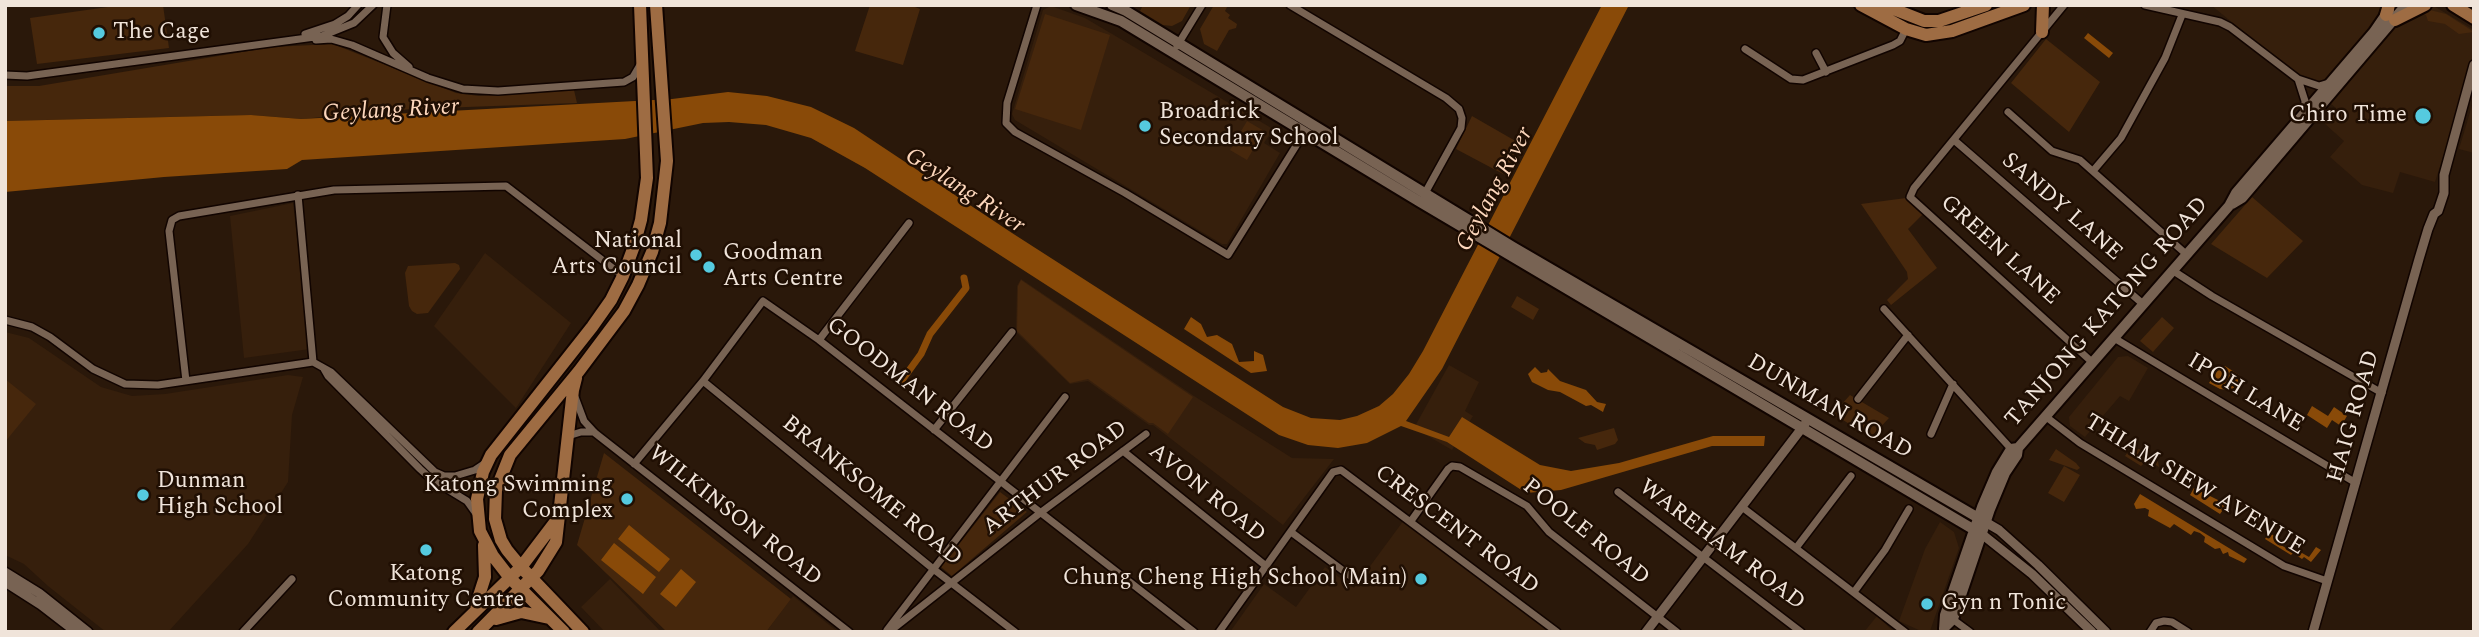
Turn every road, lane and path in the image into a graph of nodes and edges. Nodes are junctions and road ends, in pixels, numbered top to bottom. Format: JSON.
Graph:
{"nodes":[{"id":1,"x":358,"y":5,"type":"edge"},
{"id":2,"x":373,"y":5,"type":"edge"},
{"id":3,"x":387,"y":5,"type":"edge"},
{"id":4,"x":640,"y":5,"type":"edge"},
{"id":5,"x":656,"y":5,"type":"edge"},
{"id":6,"x":1037,"y":5,"type":"edge"},
{"id":7,"x":1076,"y":5,"type":"edge"},
{"id":8,"x":1112,"y":5,"type":"edge"},
{"id":9,"x":1202,"y":5,"type":"edge"},
{"id":10,"x":1290,"y":5,"type":"edge"},
{"id":11,"x":1861,"y":5,"type":"edge"},
{"id":12,"x":1883,"y":5,"type":"edge"},
{"id":13,"x":1986,"y":5,"type":"edge"},
{"id":14,"x":2024,"y":5,"type":"edge"},
{"id":15,"x":2043,"y":5,"type":"edge"},
{"id":16,"x":2064,"y":5,"type":"edge"},
{"id":17,"x":2406,"y":5,"type":"edge"},
{"id":18,"x":2425,"y":5,"type":"edge"},
{"id":19,"x":2453,"y":5,"type":"edge"},
{"id":20,"x":2148,"y":6,"type":"edge"},
{"id":21,"x":2391,"y":11,"type":"edge"},
{"id":22,"x":2182,"y":15,"type":"junction"},
{"id":23,"x":2474,"y":18,"type":"edge"},
{"id":24,"x":1906,"y":29,"type":"junction"},
{"id":25,"x":2042,"y":32,"type":"junction"},
{"id":26,"x":291,"y":39,"type":"junction"},
{"id":27,"x":1175,"y":49,"type":"junction"},
{"id":28,"x":1745,"y":49,"type":"dead end"},
{"id":29,"x":1816,"y":53,"type":"dead end"},
{"id":30,"x":643,"y":62,"type":"junction"},
{"id":31,"x":2474,"y":65,"type":"edge"},
{"id":32,"x":415,"y":72,"type":"junction"},
{"id":33,"x":1826,"y":72,"type":"junction"},
{"id":34,"x":5,"y":75,"type":"edge"},
{"id":35,"x":2335,"y":78,"type":"junction"},
{"id":36,"x":2298,"y":79,"type":"junction"},
{"id":37,"x":2008,"y":112,"type":"dead end"},
{"id":38,"x":2304,"y":114,"type":"junction"},
{"id":39,"x":1304,"y":132,"type":"junction"},
{"id":40,"x":1954,"y":140,"type":"junction"},
{"id":41,"x":2093,"y":171,"type":"junction"},
{"id":42,"x":298,"y":195,"type":"junction"},
{"id":43,"x":1422,"y":198,"type":"junction"},
{"id":44,"x":2230,"y":206,"type":"junction"},
{"id":45,"x":909,"y":223,"type":"dead end"},
{"id":46,"x":2186,"y":254,"type":"junction"},
{"id":47,"x":2172,"y":270,"type":"junction"},
{"id":48,"x":624,"y":276,"type":"junction"},
{"id":49,"x":2143,"y":304,"type":"junction"},
{"id":50,"x":1884,"y":309,"type":"dead end"},
{"id":51,"x":5,"y":320,"type":"edge"},
{"id":52,"x":1012,"y":332,"type":"dead end"},
{"id":53,"x":1908,"y":335,"type":"junction"},
{"id":54,"x":2114,"y":338,"type":"junction"},
{"id":55,"x":819,"y":340,"type":"junction"},
{"id":56,"x":313,"y":362,"type":"junction"},
{"id":57,"x":2093,"y":363,"type":"junction"},
{"id":58,"x":324,"y":369,"type":"junction"},
{"id":59,"x":579,"y":371,"type":"junction"},
{"id":60,"x":186,"y":381,"type":"junction"},
{"id":61,"x":703,"y":381,"type":"junction"},
{"id":62,"x":1953,"y":384,"type":"junction"},
{"id":63,"x":573,"y":390,"type":"junction"},
{"id":64,"x":2382,"y":393,"type":"junction"},
{"id":65,"x":1065,"y":397,"type":"dead end"},
{"id":66,"x":1858,"y":399,"type":"dead end"},
{"id":67,"x":2045,"y":416,"type":"junction"},
{"id":68,"x":1805,"y":424,"type":"junction"},
{"id":69,"x":934,"y":430,"type":"junction"},
{"id":70,"x":595,"y":433,"type":"junction"},
{"id":71,"x":1146,"y":434,"type":"dead end"},
{"id":72,"x":1931,"y":434,"type":"dead end"},
{"id":73,"x":568,"y":436,"type":"junction"},
{"id":74,"x":2016,"y":451,"type":"junction"},
{"id":75,"x":1123,"y":452,"type":"junction"},
{"id":76,"x":488,"y":461,"type":"junction"},
{"id":77,"x":634,"y":464,"type":"junction"},
{"id":78,"x":1851,"y":476,"type":"dead end"},
{"id":79,"x":999,"y":481,"type":"junction"},
{"id":80,"x":2356,"y":483,"type":"junction"},
{"id":81,"x":1618,"y":492,"type":"dead end"},
{"id":82,"x":1742,"y":507,"type":"junction"},
{"id":83,"x":1909,"y":509,"type":"dead end"},
{"id":84,"x":1040,"y":513,"type":"junction"},
{"id":85,"x":477,"y":516,"type":"junction"},
{"id":86,"x":559,"y":517,"type":"junction"},
{"id":87,"x":1411,"y":521,"type":"junction"},
{"id":88,"x":1980,"y":526,"type":"junction"},
{"id":89,"x":1291,"y":531,"type":"junction"},
{"id":90,"x":483,"y":539,"type":"junction"},
{"id":91,"x":1796,"y":548,"type":"junction"},
{"id":92,"x":1703,"y":557,"type":"junction"},
{"id":93,"x":1266,"y":566,"type":"junction"},
{"id":94,"x":521,"y":567,"type":"junction"},
{"id":95,"x":932,"y":568,"type":"junction"},
{"id":96,"x":5,"y":572,"type":"edge"},
{"id":97,"x":510,"y":578,"type":"junction"},
{"id":98,"x":532,"y":578,"type":"junction"},
{"id":99,"x":292,"y":579,"type":"dead end"},
{"id":100,"x":1357,"y":581,"type":"dead end"},
{"id":101,"x":2327,"y":581,"type":"junction"},
{"id":102,"x":5,"y":582,"type":"edge"},
{"id":103,"x":952,"y":584,"type":"junction"},
{"id":104,"x":522,"y":590,"type":"junction"},
{"id":105,"x":1854,"y":592,"type":"junction"},
{"id":106,"x":473,"y":612,"type":"junction"},
{"id":107,"x":1657,"y":617,"type":"junction"},
{"id":108,"x":1949,"y":617,"type":"junction"},
{"id":109,"x":549,"y":618,"type":"junction"},
{"id":110,"x":483,"y":627,"type":"edge"},
{"id":111,"x":1944,"y":630,"type":"edge"},
{"id":112,"x":76,"y":632,"type":"edge"},
{"id":113,"x":89,"y":632,"type":"edge"},
{"id":114,"x":243,"y":632,"type":"edge"},
{"id":115,"x":454,"y":632,"type":"edge"},
{"id":116,"x":564,"y":632,"type":"edge"},
{"id":117,"x":583,"y":632,"type":"edge"},
{"id":118,"x":849,"y":632,"type":"edge"},
{"id":119,"x":887,"y":632,"type":"edge"},
{"id":120,"x":1015,"y":632,"type":"edge"},
{"id":121,"x":1194,"y":632,"type":"edge"},
{"id":122,"x":1219,"y":632,"type":"edge"},
{"id":123,"x":1557,"y":632,"type":"edge"},
{"id":124,"x":1646,"y":632,"type":"edge"},
{"id":125,"x":1677,"y":632,"type":"edge"},
{"id":126,"x":1801,"y":632,"type":"edge"},
{"id":127,"x":1905,"y":632,"type":"edge"},
{"id":128,"x":1970,"y":632,"type":"edge"},
{"id":129,"x":2092,"y":632,"type":"edge"},
{"id":130,"x":2106,"y":632,"type":"edge"},
{"id":131,"x":2150,"y":632,"type":"edge"},
{"id":132,"x":2188,"y":632,"type":"edge"},
{"id":133,"x":2313,"y":632,"type":"edge"}],
"edges":[{"from":1,"to":26,"type":"street"},
{"from":2,"to":26,"type":"street"},
{"from":3,"to":32,"type":"street"},
{"from":4,"to":30,"type":"main road"},
{"from":5,"to":59,"type":"main road"},
{"from":6,"to":39,"type":"street"},
{"from":7,"to":27,"type":"main road"},
{"from":8,"to":27,"type":"main road"},
{"from":9,"to":27,"type":"street"},
{"from":10,"to":43,"type":"street"},
{"from":11,"to":24,"type":"main road"},
{"from":12,"to":13,"type":"main road"},
{"from":14,"to":24,"type":"main road"},
{"from":15,"to":25,"type":"main road"},
{"from":16,"to":25,"type":"street"},
{"from":17,"to":21,"type":"main road","name":"TANJONG KATONG ROAD"},
{"from":18,"to":21,"type":"main road"},
{"from":19,"to":23,"type":"main road"},
{"from":20,"to":22,"type":"street"},
{"from":21,"to":35,"type":"main road","name":"TANJONG KATONG ROAD"},
{"from":21,"to":44,"type":"main road","name":"TANJONG KATONG ROAD"},
{"from":22,"to":36,"type":"street"},
{"from":22,"to":41,"type":"street"},
{"from":24,"to":33,"type":"street"},
{"from":25,"to":40,"type":"street"},
{"from":26,"to":32,"type":"street"},
{"from":26,"to":34,"type":"street"},
{"from":27,"to":39,"type":"main road"},
{"from":27,"to":43,"type":"main road"},
{"from":28,"to":33,"type":"street"},
{"from":29,"to":33,"type":"street"},
{"from":30,"to":32,"type":"street"},
{"from":30,"to":48,"type":"main road"},
{"from":31,"to":64,"type":"street","name":"HAIG ROAD"},
{"from":35,"to":36,"type":"street"},
{"from":35,"to":38,"type":"main road","name":"TANJONG KATONG ROAD"},
{"from":36,"to":38,"type":"street"},
{"from":37,"to":41,"type":"street"},
{"from":38,"to":44,"type":"main road","name":"TANJONG KATONG ROAD"},
{"from":39,"to":43,"type":"main road"},
{"from":40,"to":49,"type":"street","name":"SANDY LANE"},
{"from":40,"to":57,"type":"street","name":"GREEN LANE"},
{"from":41,"to":46,"type":"street"},
{"from":42,"to":48,"type":"street"},
{"from":42,"to":56,"type":"street"},
{"from":42,"to":60,"type":"street"},
{"from":43,"to":68,"type":"main road","name":"DUNMAN ROAD"},
{"from":44,"to":46,"type":"main road","name":"TANJONG KATONG ROAD"},
{"from":45,"to":55,"type":"street"},
{"from":46,"to":47,"type":"main road","name":"TANJONG KATONG ROAD"},
{"from":47,"to":49,"type":"main road","name":"TANJONG KATONG ROAD"},
{"from":47,"to":64,"type":"street"},
{"from":48,"to":76,"type":"main road"},
{"from":49,"to":54,"type":"main road","name":"TANJONG KATONG ROAD"},
{"from":50,"to":53,"type":"street"},
{"from":51,"to":60,"type":"street"},
{"from":52,"to":69,"type":"street"},
{"from":53,"to":62,"type":"street"},
{"from":53,"to":66,"type":"street"},
{"from":54,"to":57,"type":"main road","name":"TANJONG KATONG ROAD"},
{"from":54,"to":80,"type":"street","name":"IPOH LANE"},
{"from":55,"to":61,"type":"street","name":"GOODMAN ROAD"},
{"from":55,"to":69,"type":"street","name":"GOODMAN ROAD"},
{"from":56,"to":58,"type":"street"},
{"from":56,"to":60,"type":"street"},
{"from":57,"to":67,"type":"main road","name":"TANJONG KATONG ROAD"},
{"from":58,"to":76,"type":"street"},
{"from":58,"to":85,"type":"street"},
{"from":59,"to":63,"type":"main road"},
{"from":59,"to":94,"type":"main road"},
{"from":61,"to":77,"type":"street","name":"GOODMAN ROAD"},
{"from":61,"to":95,"type":"street","name":"BRANKSOME ROAD"},
{"from":62,"to":72,"type":"street"},
{"from":62,"to":74,"type":"street"},
{"from":63,"to":70,"type":"street","name":"WILKINSON ROAD"},
{"from":63,"to":73,"type":"main road"},
{"from":64,"to":80,"type":"street","name":"HAIG ROAD"},
{"from":65,"to":79,"type":"street"},
{"from":67,"to":74,"type":"main road","name":"TANJONG KATONG ROAD"},
{"from":67,"to":101,"type":"street","name":"THIAM SIEW AVENUE"},
{"from":68,"to":82,"type":"street"},
{"from":68,"to":88,"type":"main road","name":"DUNMAN ROAD"},
{"from":69,"to":79,"type":"street","name":"GOODMAN ROAD"},
{"from":70,"to":73,"type":"street"},
{"from":70,"to":77,"type":"street","name":"WILKINSON ROAD"},
{"from":71,"to":75,"type":"street","name":"ARTHUR ROAD"},
{"from":73,"to":86,"type":"main road"},
{"from":74,"to":88,"type":"main road","name":"TANJONG KATONG ROAD"},
{"from":75,"to":84,"type":"street","name":"ARTHUR ROAD"},
{"from":75,"to":93,"type":"street","name":"AVON ROAD"},
{"from":76,"to":85,"type":"main road"},
{"from":77,"to":118,"type":"street","name":"WILKINSON ROAD"},
{"from":78,"to":91,"type":"street"},
{"from":79,"to":84,"type":"street","name":"GOODMAN ROAD"},
{"from":79,"to":95,"type":"street"},
{"from":80,"to":101,"type":"street","name":"HAIG ROAD"},
{"from":81,"to":92,"type":"street","name":"WAREHAM ROAD"},
{"from":82,"to":91,"type":"street"},
{"from":82,"to":92,"type":"street"},
{"from":83,"to":105,"type":"street"},
{"from":84,"to":103,"type":"street","name":"ARTHUR ROAD"},
{"from":84,"to":121,"type":"street","name":"GOODMAN ROAD"},
{"from":85,"to":90,"type":"main road"},
{"from":86,"to":94,"type":"main road"},
{"from":86,"to":98,"type":"main road"},
{"from":87,"to":89,"type":"street","name":"CRESCENT ROAD"},
{"from":87,"to":107,"type":"street","name":"POOLE ROAD"},
{"from":87,"to":123,"type":"street","name":"CRESCENT ROAD"},
{"from":88,"to":108,"type":"main road","name":"TANJONG KATONG ROAD"},
{"from":88,"to":129,"type":"street","name":"DUNMAN ROAD"},
{"from":88,"to":130,"type":"street","name":"DUNMAN ROAD"},
{"from":89,"to":93,"type":"street"},
{"from":89,"to":100,"type":"street"},
{"from":90,"to":97,"type":"main road"},
{"from":90,"to":106,"type":"main road"},
{"from":91,"to":105,"type":"street"},
{"from":92,"to":107,"type":"street"},
{"from":92,"to":126,"type":"street","name":"WAREHAM ROAD"},
{"from":93,"to":122,"type":"street"},
{"from":94,"to":97,"type":"main road"},
{"from":94,"to":98,"type":"main road"},
{"from":95,"to":103,"type":"street","name":"BRANKSOME ROAD"},
{"from":95,"to":119,"type":"street"},
{"from":96,"to":113,"type":"street"},
{"from":97,"to":104,"type":"main road"},
{"from":97,"to":106,"type":"main road"},
{"from":98,"to":104,"type":"main road"},
{"from":98,"to":117,"type":"main road"},
{"from":99,"to":114,"type":"street"},
{"from":101,"to":133,"type":"street","name":"HAIG ROAD"},
{"from":102,"to":112,"type":"street"},
{"from":103,"to":119,"type":"street","name":"ARTHUR ROAD"},
{"from":103,"to":120,"type":"street","name":"BRANKSOME ROAD"},
{"from":104,"to":109,"type":"main road"},
{"from":104,"to":110,"type":"main road"},
{"from":105,"to":127,"type":"street"},
{"from":106,"to":115,"type":"main road"},
{"from":107,"to":124,"type":"street"},
{"from":107,"to":125,"type":"street","name":"POOLE ROAD"},
{"from":108,"to":111,"type":"main road","name":"TANJONG KATONG ROAD"},
{"from":108,"to":128,"type":"street"},
{"from":109,"to":110,"type":"main road"},
{"from":109,"to":116,"type":"main road"},
{"from":131,"to":132,"type":"street"}]}
